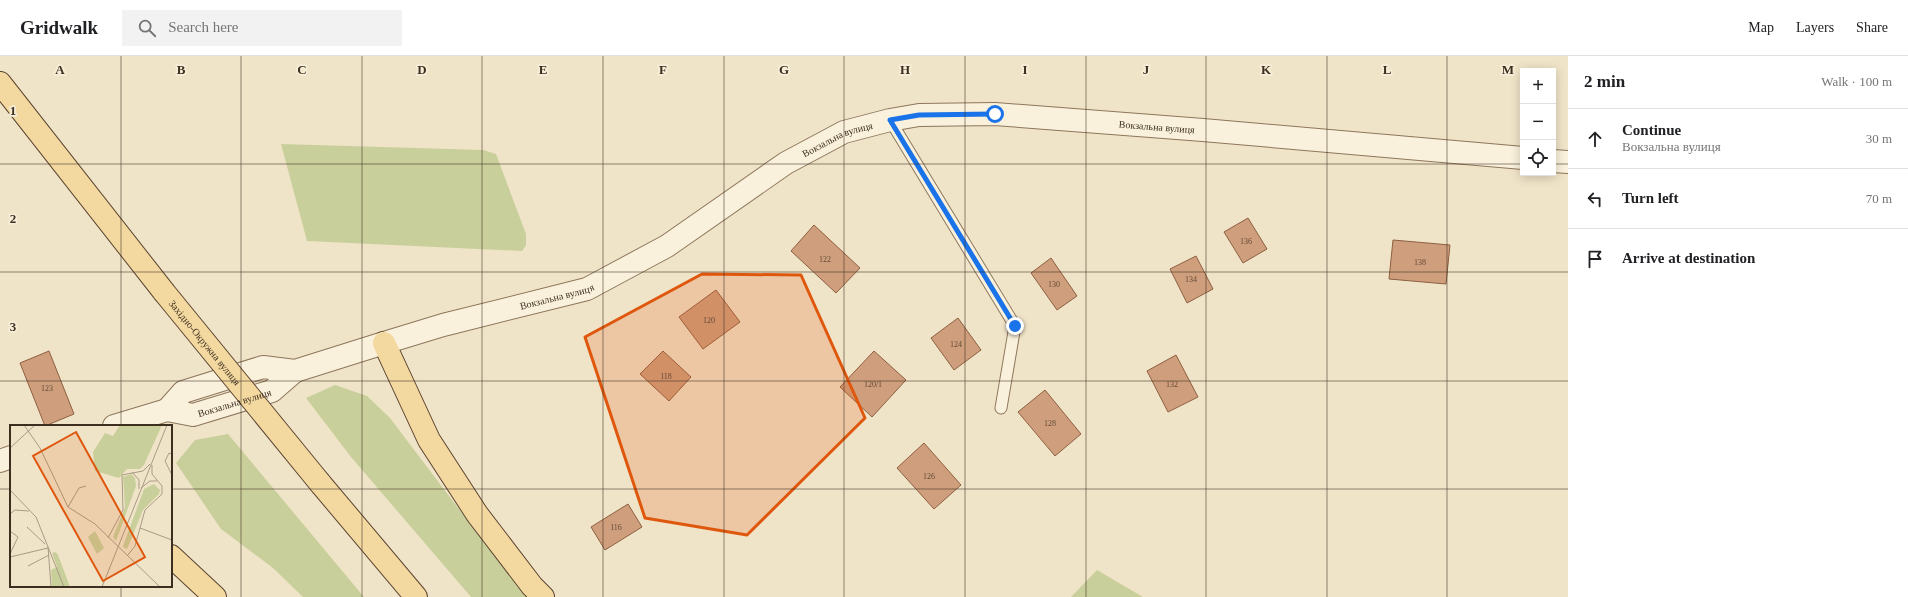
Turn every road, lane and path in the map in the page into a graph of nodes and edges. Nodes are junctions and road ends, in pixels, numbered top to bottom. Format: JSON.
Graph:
{"nodes":[{"id":1,"x":0,"y":83,"type":"edge"},
{"id":2,"x":890,"y":120,"type":"junction"},
{"id":3,"x":1520,"y":158,"type":"edge"},
{"id":4,"x":1556,"y":161,"type":"edge"},
{"id":5,"x":1568,"y":162,"type":"edge"},
{"id":6,"x":384,"y":343,"type":"junction"},
{"id":7,"x":1001,"y":408,"type":"dead end"},
{"id":8,"x":117,"y":425,"type":"edge"},
{"id":9,"x":10,"y":457,"type":"edge"},
{"id":10,"x":0,"y":461,"type":"edge"},
{"id":11,"x":172,"y":557,"type":"edge"},
{"id":12,"x":215,"y":597,"type":"edge"},
{"id":13,"x":416,"y":597,"type":"edge"},
{"id":14,"x":543,"y":597,"type":"edge"}],
"edges":[{"from":1,"to":13,"type":"main road","name":"Західно-Окружна вулиця","bridge":true},
{"from":2,"to":3,"type":"street","name":"Вокзальна вулиця"},
{"from":2,"to":6,"type":"street","name":"Вокзальна вулиця"},
{"from":2,"to":7,"type":"lane"},
{"from":4,"to":5,"type":"street"},
{"from":6,"to":8,"type":"street","name":"Вокзальна вулиця"},
{"from":6,"to":14,"type":"main road"},
{"from":9,"to":10,"type":"street"},
{"from":11,"to":12,"type":"main road"}]}
